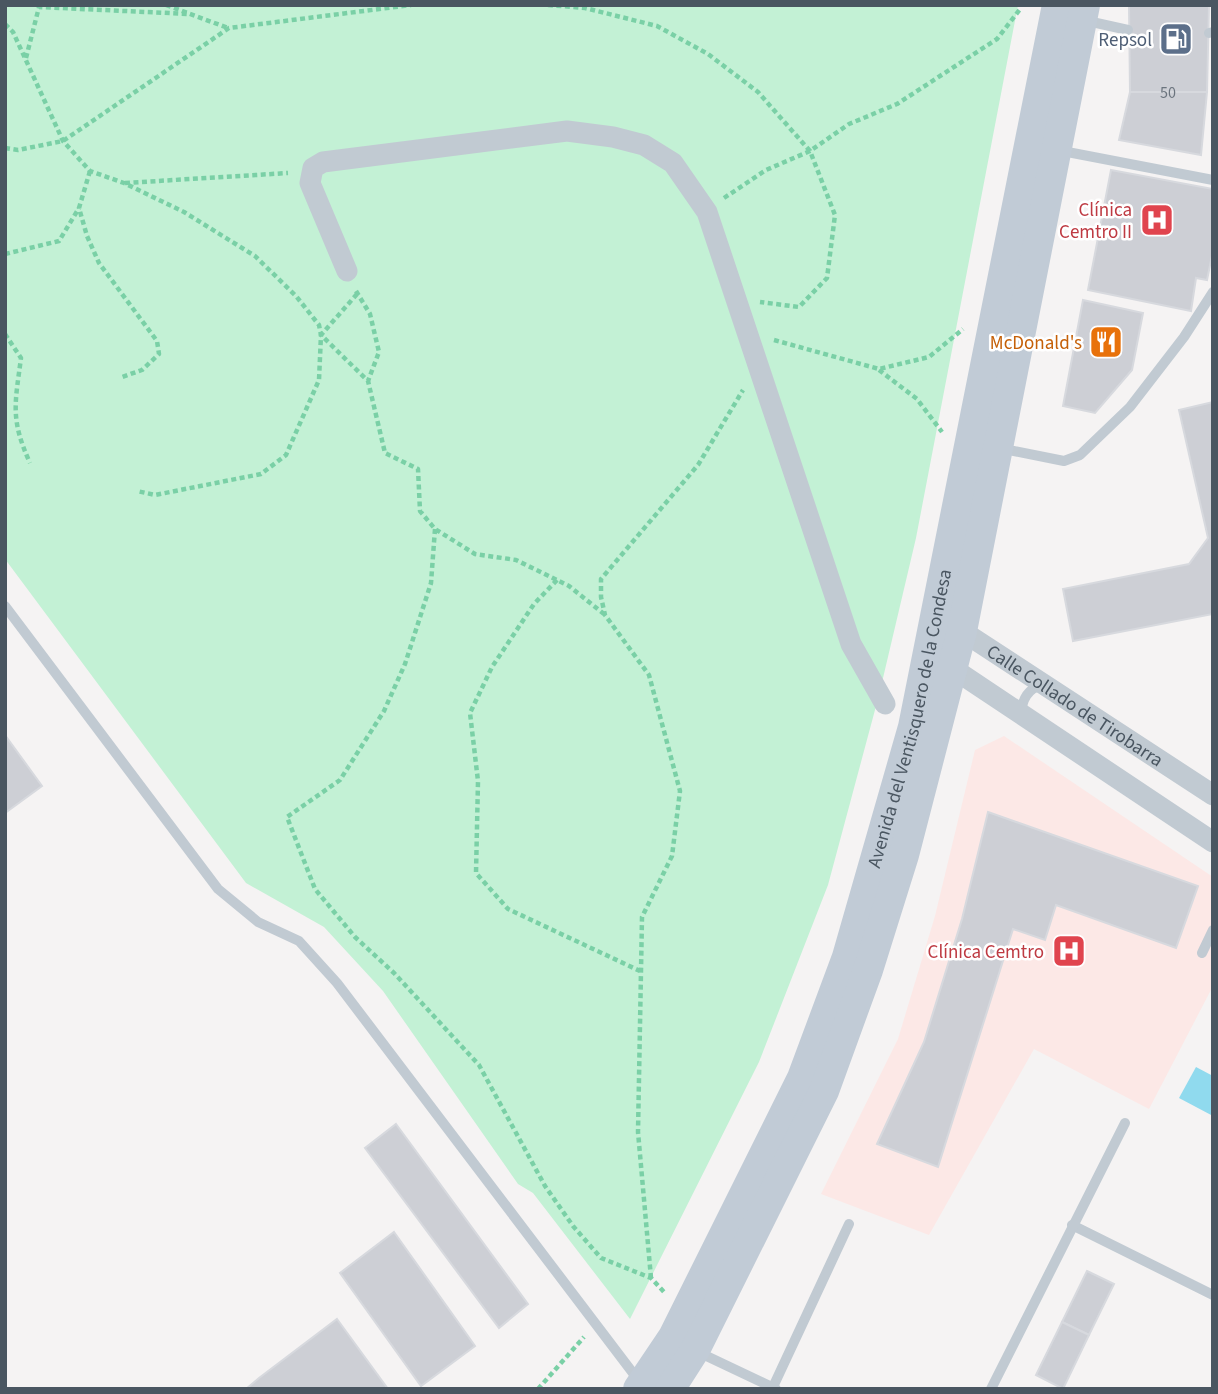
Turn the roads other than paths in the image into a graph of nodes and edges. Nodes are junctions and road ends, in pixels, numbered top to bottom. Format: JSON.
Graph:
{"nodes":[{"id":1,"x":1075,"y":9,"type":"edge"},
{"id":2,"x":1128,"y":30,"type":"dead end"},
{"id":3,"x":1042,"y":148,"type":"junction"},
{"id":4,"x":1213,"y":180,"type":"edge"},
{"id":5,"x":347,"y":271,"type":"road end"},
{"id":6,"x":1213,"y":292,"type":"edge"},
{"id":7,"x":971,"y":439,"type":"junction"},
{"id":8,"x":5,"y":606,"type":"edge"},
{"id":9,"x":941,"y":635,"type":"junction"},
{"id":10,"x":953,"y":670,"type":"junction"},
{"id":11,"x":1045,"y":684,"type":"junction"},
{"id":12,"x":885,"y":704,"type":"dead end"},
{"id":13,"x":1020,"y":715,"type":"junction"},
{"id":14,"x":1213,"y":795,"type":"edge"},
{"id":15,"x":1213,"y":842,"type":"edge"},
{"id":16,"x":1213,"y":930,"type":"edge"},
{"id":17,"x":1202,"y":953,"type":"dead end"},
{"id":18,"x":1125,"y":1123,"type":"dead end"},
{"id":19,"x":849,"y":1224,"type":"dead end"},
{"id":20,"x":1072,"y":1225,"type":"junction"},
{"id":21,"x":1213,"y":1296,"type":"edge"},
{"id":22,"x":695,"y":1350,"type":"junction"},
{"id":23,"x":649,"y":1387,"type":"edge"},
{"id":24,"x":775,"y":1388,"type":"edge"},
{"id":25,"x":991,"y":1389,"type":"edge"}],
"edges":[{"from":1,"to":2,"type":"lane"},
{"from":1,"to":3,"type":"main road","name":"Avenida del Ventisquero de la Condesa"},
{"from":3,"to":4,"type":"lane"},
{"from":3,"to":7,"type":"main road","name":"Avenida del Ventisquero de la Condesa"},
{"from":5,"to":12,"type":"street"},
{"from":6,"to":7,"type":"lane"},
{"from":7,"to":9,"type":"main road","name":"Avenida del Ventisquero de la Condesa"},
{"from":8,"to":23,"type":"lane"},
{"from":9,"to":10,"type":"main road","name":"Avenida del Ventisquero de la Condesa"},
{"from":9,"to":11,"type":"street","name":"Calle Collado de Tirobarra"},
{"from":9,"to":23,"type":"main road","name":"Avenida del Ventisquero de la Condesa"},
{"from":10,"to":13,"type":"street"},
{"from":10,"to":22,"type":"main road","name":"Avenida del Ventisquero de la Condesa"},
{"from":11,"to":13,"type":"lane"},
{"from":11,"to":14,"type":"street","name":"Calle Collado de Tirobarra"},
{"from":13,"to":15,"type":"street"},
{"from":16,"to":17,"type":"lane"},
{"from":18,"to":20,"type":"lane"},
{"from":19,"to":24,"type":"lane"},
{"from":20,"to":21,"type":"lane"},
{"from":20,"to":25,"type":"lane"},
{"from":22,"to":23,"type":"main road","name":"Avenida del Ventisquero de la Condesa"},
{"from":22,"to":24,"type":"lane"}]}
